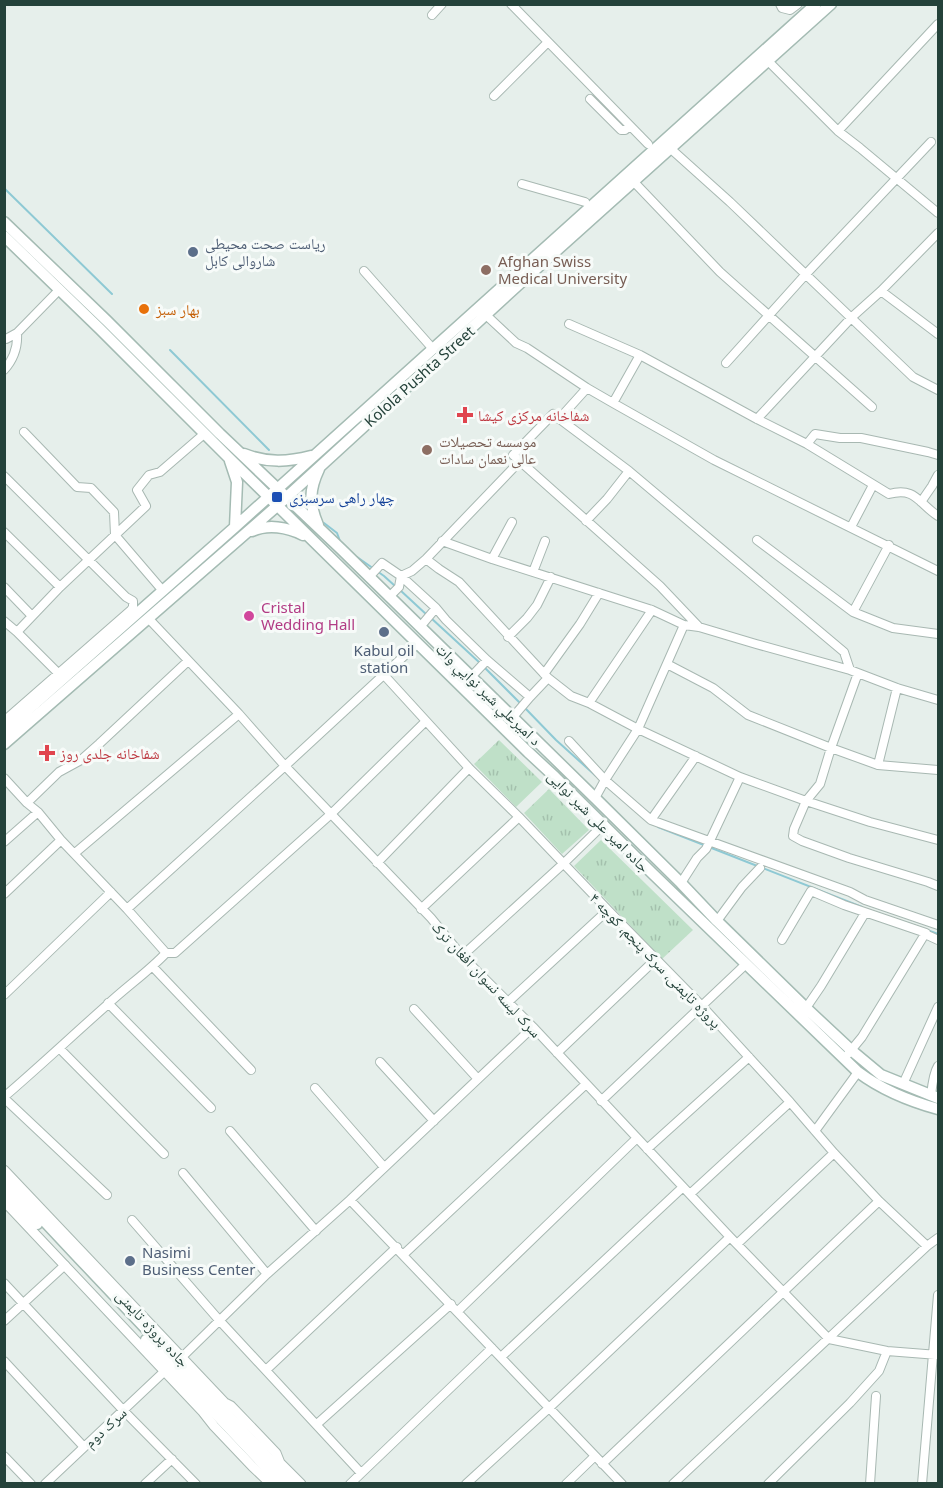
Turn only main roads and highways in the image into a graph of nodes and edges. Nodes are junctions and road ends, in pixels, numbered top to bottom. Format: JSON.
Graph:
{"nodes":[{"id":1,"x":816,"y":4,"type":"edge"},
{"id":2,"x":831,"y":4,"type":"edge"},
{"id":3,"x":730,"y":88,"type":"junction"},
{"id":4,"x":6,"y":229,"type":"edge"},
{"id":5,"x":233,"y":454,"type":"junction"},
{"id":6,"x":314,"y":455,"type":"junction"},
{"id":7,"x":321,"y":464,"type":"junction"},
{"id":8,"x":277,"y":488,"type":"junction"},
{"id":9,"x":268,"y":496,"type":"junction"},
{"id":10,"x":286,"y":497,"type":"junction"},
{"id":11,"x":277,"y":506,"type":"junction"},
{"id":12,"x":235,"y":527,"type":"junction"},
{"id":13,"x":319,"y":528,"type":"junction"},
{"id":14,"x":243,"y":535,"type":"junction"},
{"id":15,"x":310,"y":538,"type":"junction"},
{"id":16,"x":4,"y":731,"type":"edge"},
{"id":17,"x":4,"y":744,"type":"edge"},
{"id":18,"x":848,"y":1054,"type":"junction"},
{"id":19,"x":935,"y":1097,"type":"edge"},
{"id":20,"x":939,"y":1109,"type":"edge"},
{"id":21,"x":4,"y":1178,"type":"edge"},
{"id":22,"x":4,"y":1189,"type":"edge"},
{"id":23,"x":173,"y":1364,"type":"junction"},
{"id":24,"x":282,"y":1484,"type":"edge"},
{"id":25,"x":293,"y":1484,"type":"edge"}],
"edges":[{"from":1,"to":3,"type":"main road"},
{"from":2,"to":3,"type":"main road","name":"Kolola Pushta Street"},
{"from":3,"to":6,"type":"main road"},
{"from":3,"to":7,"type":"main road","name":"Kolola Pushta Street"},
{"from":4,"to":5,"type":"main road"},
{"from":4,"to":5,"type":"main road"},
{"from":5,"to":6,"type":"main road"},
{"from":5,"to":8,"type":"main road","name":"د امیرعلي شیر نوايي واټ"},
{"from":5,"to":9,"type":"main road","name":"جاده امیر علی شیر نوایی"},
{"from":5,"to":12,"type":"main road"},
{"from":6,"to":8,"type":"main road"},
{"from":7,"to":10,"type":"main road","name":"Kolola Pushta Street"},
{"from":7,"to":13,"type":"main road"},
{"from":8,"to":9,"type":"main road"},
{"from":8,"to":10,"type":"main road","name":"د امیرعلي شیر نوايي واټ"},
{"from":9,"to":11,"type":"main road","name":"جاده امیر علی شیر نوایی"},
{"from":9,"to":12,"type":"main road"},
{"from":10,"to":11,"type":"main road","name":"Kolola Pushta Street"},
{"from":10,"to":13,"type":"main road","name":"د امیرعلي شیر نوايي واټ"},
{"from":11,"to":14,"type":"main road","name":"Kolola Pushta Street"},
{"from":11,"to":15,"type":"main road","name":"جاده امیر علی شیر نوایی"},
{"from":12,"to":16,"type":"main road"},
{"from":13,"to":18,"type":"main road","name":"د امیرعلي شیر نوايي واټ"},
{"from":14,"to":15,"type":"main road"},
{"from":14,"to":17,"type":"main road","name":"Kolola Pushta Street"},
{"from":15,"to":18,"type":"main road","name":"جاده امیر علی شیر نوایی"},
{"from":18,"to":19,"type":"main road","name":"د امیرعلي شیر نوايي واټ"},
{"from":18,"to":20,"type":"main road","name":"جاده امیر علی شیر نوایی"},
{"from":21,"to":23,"type":"main road","name":"جاده پروژه تایمنی"},
{"from":22,"to":23,"type":"main road","name":"جاده پروژه تایمنی"},
{"from":23,"to":24,"type":"main road","name":"جاده پروژه تایمنی"},
{"from":23,"to":25,"type":"main road","name":"جاده پروژه تایمنی"}]}
